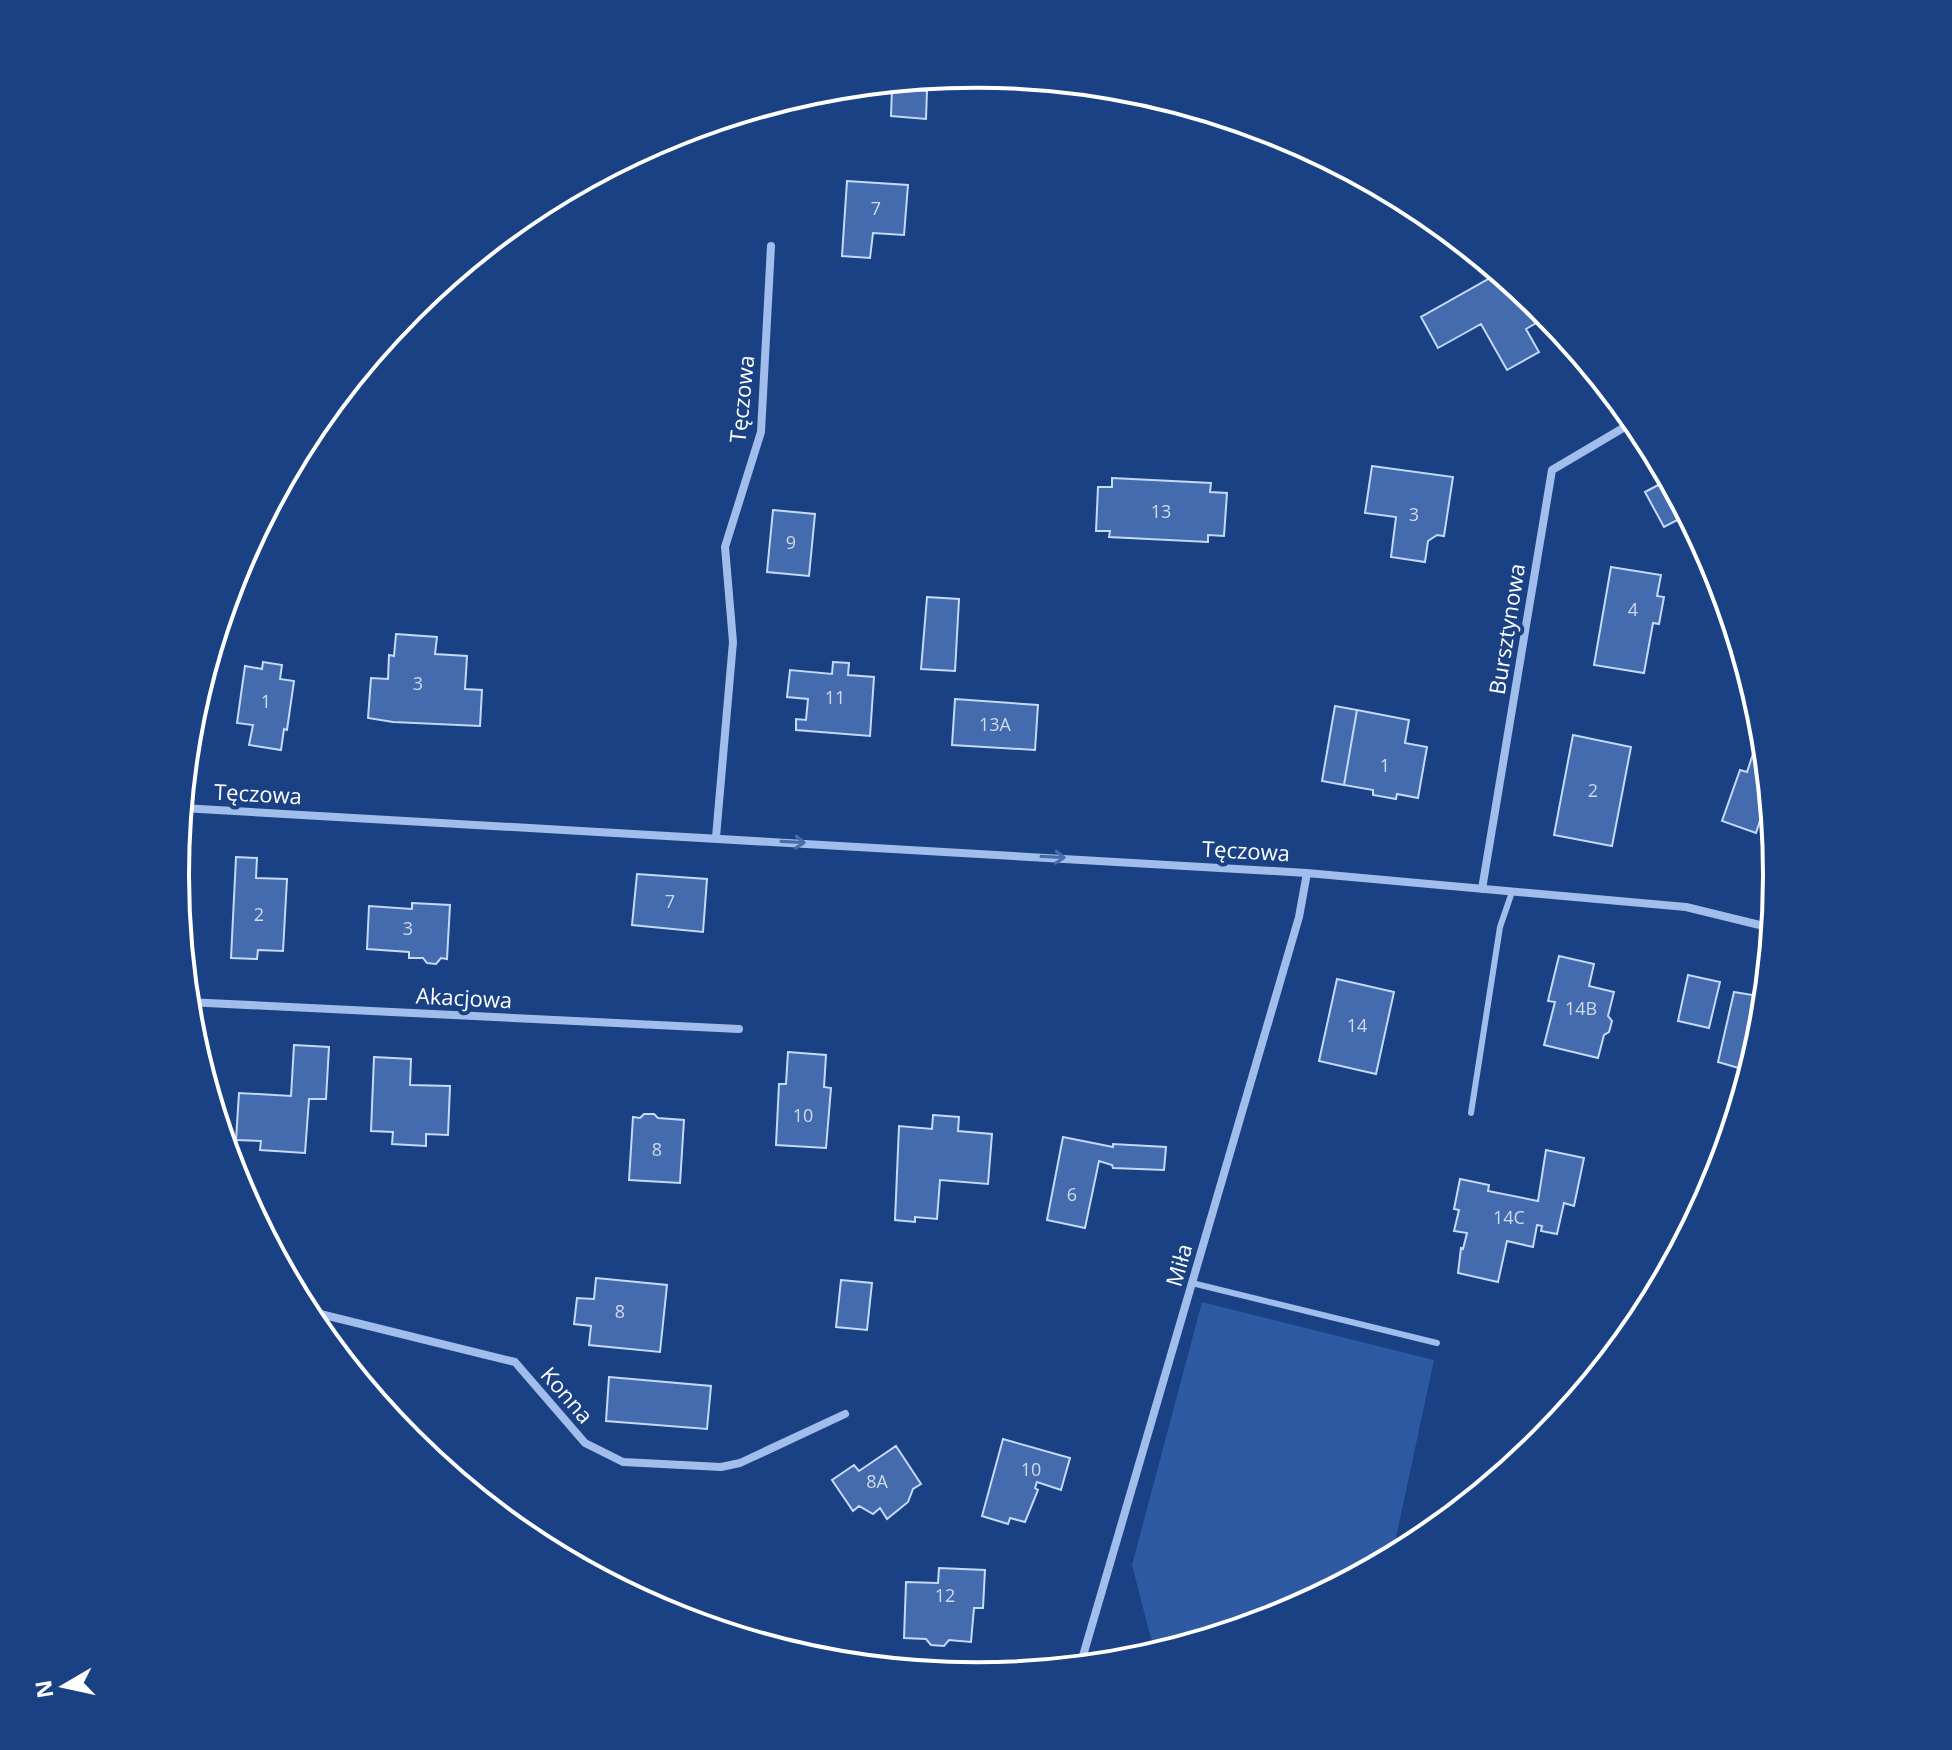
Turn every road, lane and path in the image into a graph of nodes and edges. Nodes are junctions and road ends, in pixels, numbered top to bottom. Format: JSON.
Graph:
{"nodes":[{"id":1,"x":771,"y":246,"type":"dead end"},
{"id":2,"x":1623,"y":428,"type":"edge"},
{"id":3,"x":192,"y":809,"type":"edge"},
{"id":4,"x":716,"y":837,"type":"junction"},
{"id":5,"x":1307,"y":873,"type":"junction"},
{"id":6,"x":1482,"y":889,"type":"junction"},
{"id":7,"x":1512,"y":892,"type":"junction"},
{"id":8,"x":1761,"y":925,"type":"edge"},
{"id":9,"x":200,"y":1003,"type":"edge"},
{"id":10,"x":739,"y":1029,"type":"dead end"},
{"id":11,"x":1471,"y":1113,"type":"dead end"},
{"id":12,"x":1192,"y":1283,"type":"junction"},
{"id":13,"x":324,"y":1315,"type":"edge"},
{"id":14,"x":1437,"y":1343,"type":"dead end"},
{"id":15,"x":845,"y":1414,"type":"dead end"},
{"id":16,"x":1083,"y":1654,"type":"edge"}],
"edges":[{"from":1,"to":4,"type":"street","name":"Tęczowa"},
{"from":2,"to":6,"type":"street","name":"Bursztynowa"},
{"from":3,"to":4,"type":"street","name":"Tęczowa"},
{"from":4,"to":5,"type":"street","name":"Tęczowa","one_way":true},
{"from":5,"to":6,"type":"street","name":"Tęczowa"},
{"from":5,"to":12,"type":"street","name":"Miła"},
{"from":6,"to":7,"type":"street","name":"Tęczowa"},
{"from":7,"to":8,"type":"street","name":"Tęczowa"},
{"from":7,"to":11,"type":"lane"},
{"from":9,"to":10,"type":"street","name":"Akacjowa"},
{"from":12,"to":14,"type":"lane"},
{"from":12,"to":16,"type":"street","name":"Miła"},
{"from":13,"to":15,"type":"street","name":"Konna"}]}
